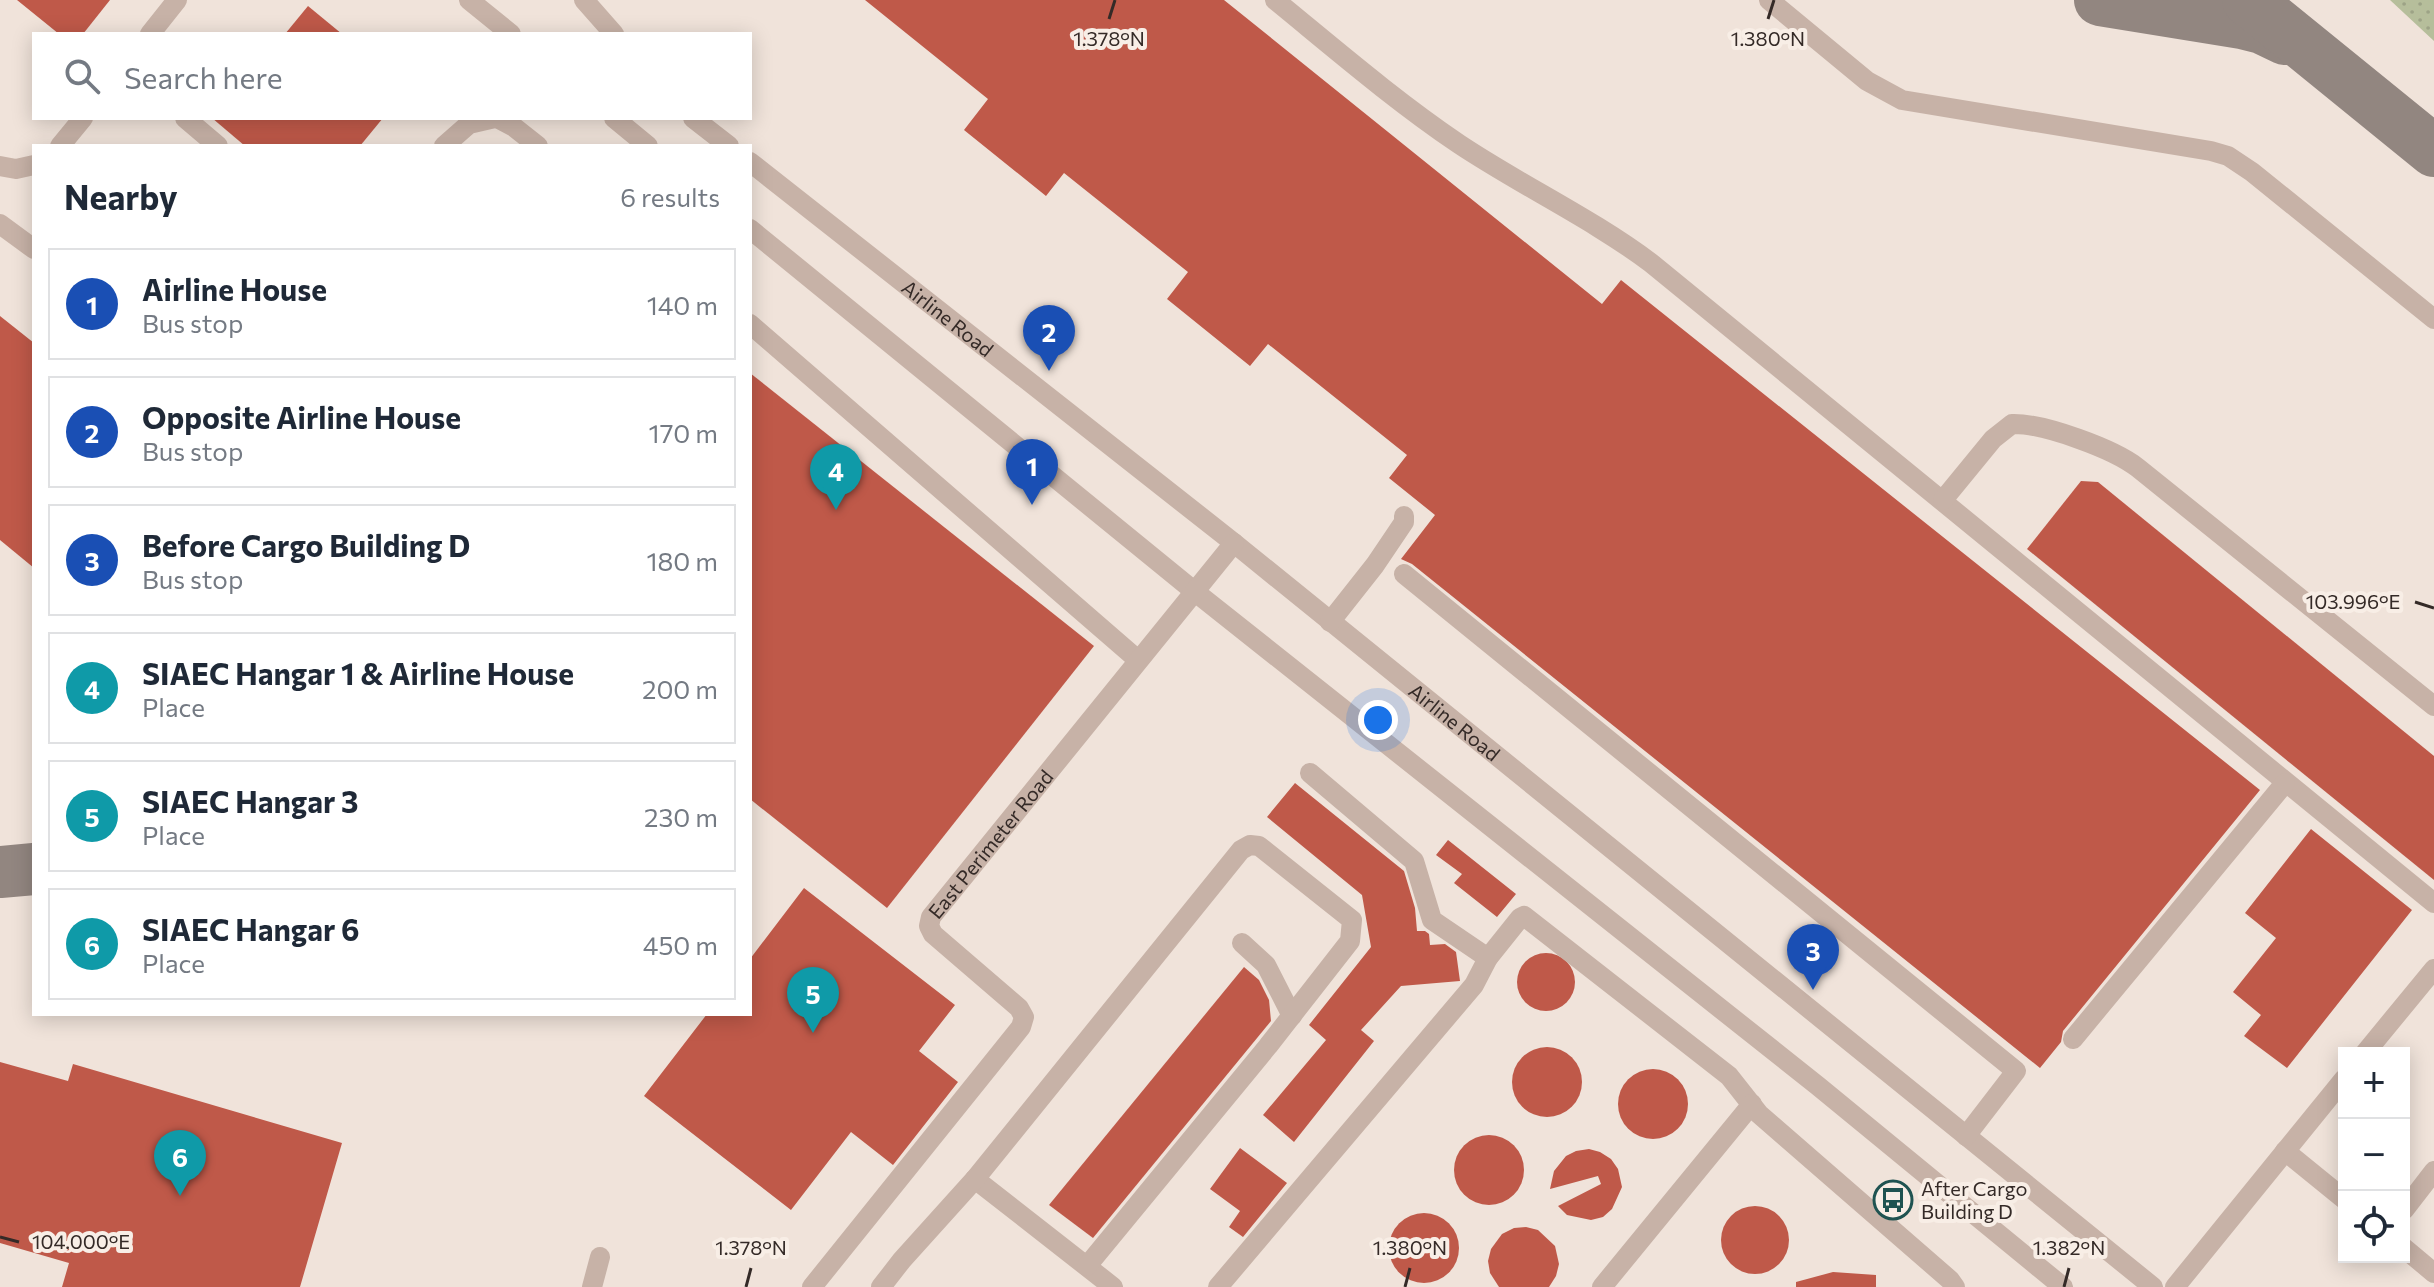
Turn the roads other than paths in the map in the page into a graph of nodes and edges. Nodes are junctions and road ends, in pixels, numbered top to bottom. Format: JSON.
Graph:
{"nodes":[{"id":1,"x":177,"y":0,"type":"edge"},
{"id":2,"x":469,"y":0,"type":"edge"},
{"id":3,"x":584,"y":0,"type":"edge"},
{"id":4,"x":1275,"y":0,"type":"edge"},
{"id":5,"x":1769,"y":0,"type":"edge"},
{"id":6,"x":152,"y":32,"type":"edge"},
{"id":7,"x":509,"y":32,"type":"edge"},
{"id":8,"x":612,"y":32,"type":"edge"},
{"id":9,"x":81,"y":120,"type":"edge"},
{"id":10,"x":187,"y":120,"type":"edge"},
{"id":11,"x":487,"y":120,"type":"edge"},
{"id":12,"x":500,"y":120,"type":"edge"},
{"id":13,"x":616,"y":120,"type":"edge"},
{"id":14,"x":696,"y":120,"type":"edge"},
{"id":15,"x":62,"y":144,"type":"edge"},
{"id":16,"x":216,"y":144,"type":"edge"},
{"id":17,"x":446,"y":144,"type":"edge"},
{"id":18,"x":535,"y":144,"type":"edge"},
{"id":19,"x":646,"y":144,"type":"edge"},
{"id":20,"x":726,"y":144,"type":"edge"},
{"id":21,"x":752,"y":164,"type":"edge"},
{"id":22,"x":32,"y":165,"type":"edge"},
{"id":23,"x":0,"y":166,"type":"edge"},
{"id":24,"x":0,"y":224,"type":"edge"},
{"id":25,"x":752,"y":231,"type":"edge"},
{"id":26,"x":32,"y":248,"type":"edge"},
{"id":27,"x":2434,"y":319,"type":"edge"},
{"id":28,"x":752,"y":326,"type":"edge"},
{"id":29,"x":1943,"y":500,"type":"junction"},
{"id":30,"x":1404,"y":516,"type":"dead end"},
{"id":31,"x":1234,"y":543,"type":"junction"},
{"id":32,"x":1404,"y":574,"type":"dead end"},
{"id":33,"x":1194,"y":591,"type":"junction"},
{"id":34,"x":1330,"y":622,"type":"junction"},
{"id":35,"x":1138,"y":660,"type":"junction"},
{"id":36,"x":2434,"y":706,"type":"edge"},
{"id":37,"x":1310,"y":773,"type":"dead end"},
{"id":38,"x":2285,"y":783,"type":"junction"},
{"id":39,"x":2434,"y":903,"type":"edge"},
{"id":40,"x":1242,"y":943,"type":"dead end"},
{"id":41,"x":1488,"y":958,"type":"junction"},
{"id":42,"x":2434,"y":969,"type":"edge"},
{"id":43,"x":1292,"y":1016,"type":"junction"},
{"id":44,"x":2073,"y":1039,"type":"dead end"},
{"id":45,"x":2370,"y":1047,"type":"edge"},
{"id":46,"x":2338,"y":1086,"type":"edge"},
{"id":47,"x":1752,"y":1104,"type":"junction"},
{"id":48,"x":1966,"y":1136,"type":"junction"},
{"id":49,"x":2285,"y":1151,"type":"junction"},
{"id":50,"x":2434,"y":1171,"type":"edge"},
{"id":51,"x":975,"y":1179,"type":"junction"},
{"id":52,"x":2338,"y":1194,"type":"edge"},
{"id":53,"x":2410,"y":1202,"type":"edge"},
{"id":54,"x":2410,"y":1253,"type":"edge"},
{"id":55,"x":600,"y":1257,"type":"dead end"},
{"id":56,"x":1087,"y":1266,"type":"junction"},
{"id":57,"x":2434,"y":1273,"type":"edge"},
{"id":58,"x":2058,"y":1285,"type":"edge"},
{"id":59,"x":592,"y":1287,"type":"edge"},
{"id":60,"x":812,"y":1287,"type":"edge"},
{"id":61,"x":881,"y":1287,"type":"edge"},
{"id":62,"x":1113,"y":1287,"type":"edge"},
{"id":63,"x":1218,"y":1287,"type":"edge"},
{"id":64,"x":1602,"y":1287,"type":"edge"},
{"id":65,"x":1955,"y":1287,"type":"edge"},
{"id":66,"x":2153,"y":1287,"type":"edge"},
{"id":67,"x":2175,"y":1287,"type":"edge"}],
"edges":[{"from":1,"to":6,"type":"lane"},
{"from":2,"to":7,"type":"lane"},
{"from":3,"to":8,"type":"lane"},
{"from":4,"to":29,"type":"lane"},
{"from":5,"to":27,"type":"lane"},
{"from":9,"to":15,"type":"lane"},
{"from":10,"to":16,"type":"lane"},
{"from":11,"to":17,"type":"lane"},
{"from":12,"to":18,"type":"lane"},
{"from":13,"to":19,"type":"lane"},
{"from":14,"to":20,"type":"lane"},
{"from":21,"to":31,"type":"lane","name":"Airline Road"},
{"from":22,"to":23,"type":"lane"},
{"from":24,"to":26,"type":"lane"},
{"from":25,"to":33,"type":"lane"},
{"from":28,"to":35,"type":"lane"},
{"from":29,"to":36,"type":"lane"},
{"from":29,"to":38,"type":"lane"},
{"from":30,"to":34,"type":"lane"},
{"from":31,"to":33,"type":"lane","name":"East Perimeter Road"},
{"from":31,"to":34,"type":"lane","name":"Airline Road"},
{"from":32,"to":48,"type":"lane"},
{"from":33,"to":35,"type":"lane","name":"East Perimeter Road"},
{"from":33,"to":58,"type":"lane"},
{"from":34,"to":48,"type":"lane","name":"Airline Road"},
{"from":35,"to":60,"type":"lane","name":"East Perimeter Road"},
{"from":37,"to":41,"type":"lane"},
{"from":38,"to":39,"type":"lane"},
{"from":38,"to":44,"type":"lane"},
{"from":40,"to":43,"type":"lane"},
{"from":41,"to":47,"type":"lane"},
{"from":41,"to":63,"type":"lane"},
{"from":42,"to":45,"type":"lane"},
{"from":43,"to":51,"type":"lane"},
{"from":43,"to":56,"type":"lane"},
{"from":46,"to":49,"type":"lane"},
{"from":47,"to":64,"type":"lane"},
{"from":47,"to":65,"type":"lane"},
{"from":48,"to":66,"type":"lane","name":"Airline Road"},
{"from":49,"to":52,"type":"lane"},
{"from":49,"to":67,"type":"lane"},
{"from":50,"to":53,"type":"lane"},
{"from":51,"to":56,"type":"lane"},
{"from":51,"to":61,"type":"lane"},
{"from":54,"to":57,"type":"lane"},
{"from":55,"to":59,"type":"lane"},
{"from":56,"to":62,"type":"lane"}]}
